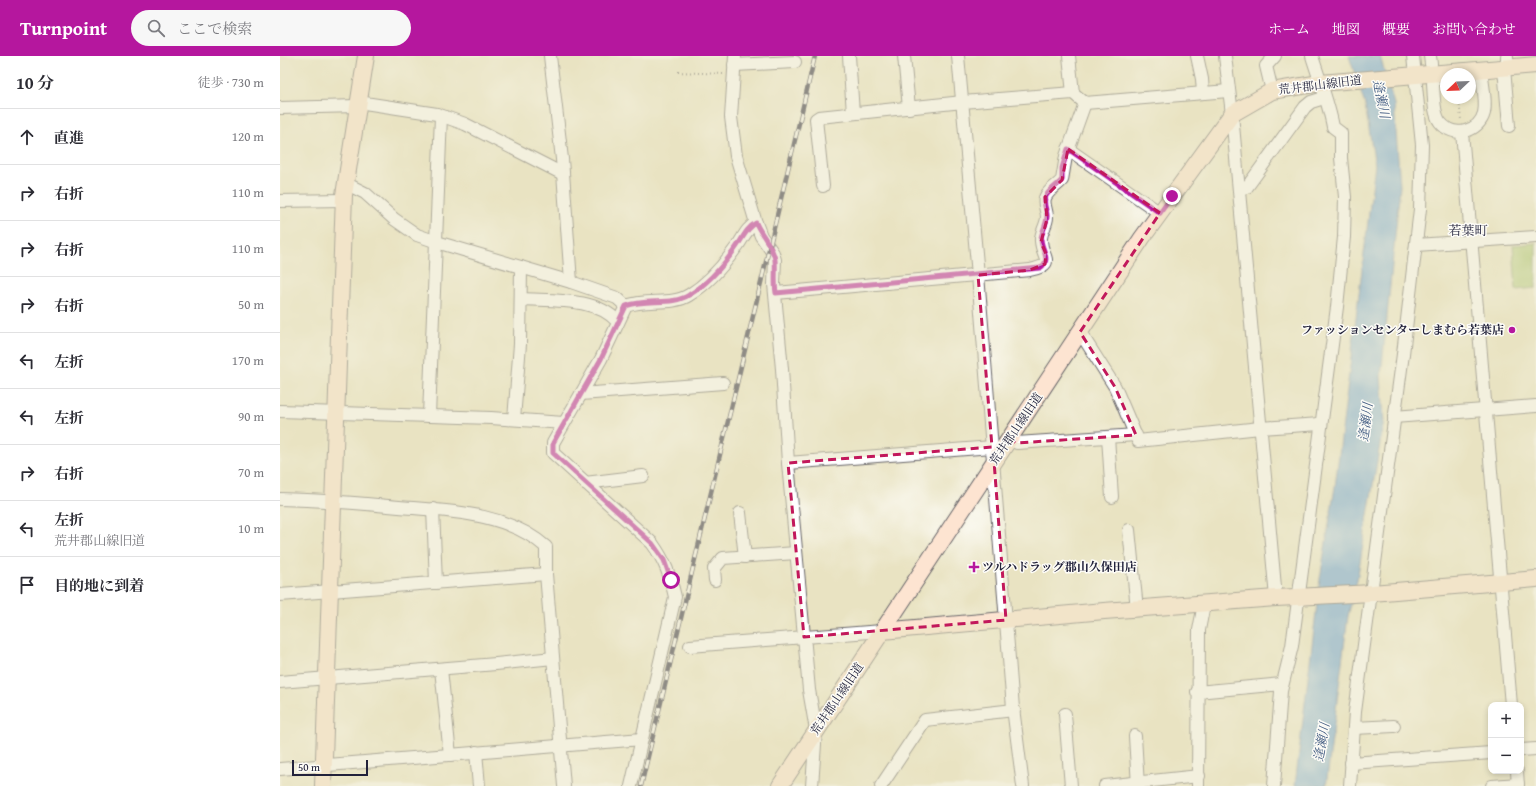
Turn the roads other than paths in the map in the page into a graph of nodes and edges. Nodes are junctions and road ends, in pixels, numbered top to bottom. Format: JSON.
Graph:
{"nodes":[{"id":1,"x":366,"y":56,"type":"edge"},
{"id":2,"x":550,"y":56,"type":"edge"},
{"id":3,"x":849,"y":56,"type":"edge"},
{"id":4,"x":904,"y":56,"type":"edge"},
{"id":5,"x":958,"y":56,"type":"edge"},
{"id":6,"x":1070,"y":56,"type":"edge"},
{"id":7,"x":1197,"y":56,"type":"edge"},
{"id":8,"x":1225,"y":56,"type":"edge"},
{"id":9,"x":1275,"y":56,"type":"edge"},
{"id":10,"x":1312,"y":56,"type":"edge"},
{"id":11,"x":1413,"y":56,"type":"edge"},
{"id":12,"x":795,"y":62,"type":"dead end"},
{"id":13,"x":1505,"y":62,"type":"edge"},
{"id":14,"x":734,"y":65,"type":"edge"},
{"id":15,"x":1536,"y":65,"type":"edge"},
{"id":16,"x":1481,"y":70,"type":"junction"},
{"id":17,"x":1415,"y":75,"type":"junction"},
{"id":18,"x":1433,"y":83,"type":"dead end"},
{"id":19,"x":1322,"y":90,"type":"junction"},
{"id":20,"x":1228,"y":91,"type":"junction"},
{"id":21,"x":1272,"y":91,"type":"junction"},
{"id":22,"x":1073,"y":93,"type":"junction"},
{"id":23,"x":1203,"y":93,"type":"junction"},
{"id":24,"x":963,"y":102,"type":"junction"},
{"id":25,"x":1085,"y":103,"type":"junction"},
{"id":26,"x":358,"y":104,"type":"junction"},
{"id":27,"x":280,"y":108,"type":"edge"},
{"id":28,"x":909,"y":108,"type":"junction"},
{"id":29,"x":854,"y":113,"type":"junction"},
{"id":30,"x":1232,"y":114,"type":"junction"},
{"id":31,"x":441,"y":116,"type":"junction"},
{"id":32,"x":1509,"y":126,"type":"dead end"},
{"id":33,"x":1462,"y":132,"type":"junction"},
{"id":34,"x":1068,"y":149,"type":"junction"},
{"id":35,"x":563,"y":174,"type":"junction"},
{"id":36,"x":345,"y":183,"type":"junction"},
{"id":37,"x":823,"y":186,"type":"dead end"},
{"id":38,"x":1239,"y":190,"type":"junction"},
{"id":39,"x":280,"y":200,"type":"edge"},
{"id":40,"x":344,"y":200,"type":"junction"},
{"id":41,"x":1160,"y":213,"type":"junction"},
{"id":42,"x":756,"y":223,"type":"junction"},
{"id":43,"x":1536,"y":236,"type":"edge"},
{"id":44,"x":435,"y":242,"type":"junction"},
{"id":45,"x":1472,"y":242,"type":"junction"},
{"id":46,"x":1416,"y":245,"type":"junction"},
{"id":47,"x":521,"y":267,"type":"junction"},
{"id":48,"x":978,"y":274,"type":"junction"},
{"id":49,"x":570,"y":282,"type":"junction"},
{"id":50,"x":776,"y":293,"type":"junction"},
{"id":51,"x":522,"y":299,"type":"junction"},
{"id":52,"x":626,"y":306,"type":"junction"},
{"id":53,"x":618,"y":322,"type":"junction"},
{"id":54,"x":1080,"y":332,"type":"junction"},
{"id":55,"x":723,"y":383,"type":"dead end"},
{"id":56,"x":581,"y":394,"type":"junction"},
{"id":57,"x":1536,"y":406,"type":"edge"},
{"id":58,"x":1486,"y":409,"type":"junction"},
{"id":59,"x":280,"y":411,"type":"edge"},
{"id":60,"x":335,"y":413,"type":"junction"},
{"id":61,"x":429,"y":416,"type":"junction"},
{"id":62,"x":1394,"y":417,"type":"junction"},
{"id":63,"x":514,"y":419,"type":"junction"},
{"id":64,"x":564,"y":424,"type":"junction"},
{"id":65,"x":1320,"y":424,"type":"junction"},
{"id":66,"x":1260,"y":428,"type":"junction"},
{"id":67,"x":1136,"y":435,"type":"junction"},
{"id":68,"x":1108,"y":437,"type":"junction"},
{"id":69,"x":1010,"y":438,"type":"junction"},
{"id":70,"x":993,"y":454,"type":"junction"},
{"id":71,"x":788,"y":463,"type":"junction"},
{"id":72,"x":643,"y":476,"type":"dead end"},
{"id":73,"x":585,"y":483,"type":"junction"},
{"id":74,"x":1112,"y":497,"type":"dead end"},
{"id":75,"x":280,"y":499,"type":"edge"},
{"id":76,"x":332,"y":501,"type":"junction"},
{"id":77,"x":433,"y":509,"type":"junction"},
{"id":78,"x":740,"y":513,"type":"dead end"},
{"id":79,"x":1130,"y":530,"type":"dead end"},
{"id":80,"x":796,"y":553,"type":"junction"},
{"id":81,"x":745,"y":557,"type":"junction"},
{"id":82,"x":546,"y":574,"type":"junction"},
{"id":83,"x":1536,"y":578,"type":"edge"},
{"id":84,"x":715,"y":580,"type":"dead end"},
{"id":85,"x":1500,"y":582,"type":"junction"},
{"id":86,"x":436,"y":583,"type":"junction"},
{"id":87,"x":329,"y":592,"type":"junction"},
{"id":88,"x":1372,"y":593,"type":"junction"},
{"id":89,"x":280,"y":595,"type":"edge"},
{"id":90,"x":1276,"y":598,"type":"junction"},
{"id":91,"x":1298,"y":598,"type":"junction"},
{"id":92,"x":1204,"y":604,"type":"junction"},
{"id":93,"x":1137,"y":609,"type":"junction"},
{"id":94,"x":1006,"y":620,"type":"junction"},
{"id":95,"x":882,"y":631,"type":"junction"},
{"id":96,"x":804,"y":637,"type":"junction"},
{"id":97,"x":690,"y":646,"type":"dead end"},
{"id":98,"x":553,"y":658,"type":"junction"},
{"id":99,"x":441,"y":668,"type":"junction"},
{"id":100,"x":326,"y":677,"type":"junction"},
{"id":101,"x":280,"y":682,"type":"edge"},
{"id":102,"x":1282,"y":684,"type":"junction"},
{"id":103,"x":1198,"y":692,"type":"junction"},
{"id":104,"x":1511,"y":702,"type":"edge"},
{"id":105,"x":1014,"y":710,"type":"junction"},
{"id":106,"x":1065,"y":714,"type":"dead end"},
{"id":107,"x":1394,"y":726,"type":"dead end"},
{"id":108,"x":1354,"y":728,"type":"junction"},
{"id":109,"x":816,"y":730,"type":"junction"},
{"id":110,"x":1135,"y":736,"type":"dead end"},
{"id":111,"x":642,"y":738,"type":"junction"},
{"id":112,"x":561,"y":745,"type":"junction"},
{"id":113,"x":1536,"y":749,"type":"edge"},
{"id":114,"x":1524,"y":750,"type":"edge"},
{"id":115,"x":476,"y":752,"type":"junction"},
{"id":116,"x":1488,"y":753,"type":"edge"},
{"id":117,"x":450,"y":755,"type":"junction"},
{"id":118,"x":1351,"y":763,"type":"junction"},
{"id":119,"x":324,"y":766,"type":"junction"},
{"id":120,"x":280,"y":769,"type":"edge"},
{"id":121,"x":1517,"y":774,"type":"edge"},
{"id":122,"x":1198,"y":781,"type":"edge"},
{"id":123,"x":1138,"y":785,"type":"edge"},
{"id":124,"x":1518,"y":785,"type":"edge"},
{"id":125,"x":323,"y":786,"type":"edge"},
{"id":126,"x":479,"y":786,"type":"edge"},
{"id":127,"x":564,"y":786,"type":"edge"},
{"id":128,"x":631,"y":786,"type":"edge"},
{"id":129,"x":780,"y":786,"type":"edge"},
{"id":130,"x":812,"y":786,"type":"edge"},
{"id":131,"x":880,"y":786,"type":"edge"},
{"id":132,"x":1023,"y":786,"type":"edge"},
{"id":133,"x":1071,"y":786,"type":"edge"},
{"id":134,"x":1105,"y":786,"type":"edge"},
{"id":135,"x":1274,"y":786,"type":"edge"},
{"id":136,"x":1350,"y":786,"type":"edge"},
{"id":137,"x":1492,"y":786,"type":"edge"}],
"edges":[{"from":1,"to":26,"type":"street"},
{"from":2,"to":35,"type":"street"},
{"from":3,"to":29,"type":"street"},
{"from":4,"to":28,"type":"street"},
{"from":5,"to":24,"type":"street"},
{"from":6,"to":22,"type":"street"},
{"from":7,"to":23,"type":"street"},
{"from":8,"to":20,"type":"street"},
{"from":9,"to":21,"type":"street","name":"荒井郡山線旧道"},
{"from":10,"to":19,"type":"street"},
{"from":11,"to":17,"type":"street"},
{"from":12,"to":14,"type":"street"},
{"from":13,"to":15,"type":"street","name":"荒井郡山線旧道"},
{"from":13,"to":16,"type":"street","name":"荒井郡山線旧道"},
{"from":13,"to":32,"type":"street"},
{"from":14,"to":42,"type":"street"},
{"from":16,"to":17,"type":"street","name":"荒井郡山線旧道"},
{"from":16,"to":33,"type":"street"},
{"from":17,"to":19,"type":"street","name":"荒井郡山線旧道"},
{"from":17,"to":46,"type":"street"},
{"from":18,"to":33,"type":"street"},
{"from":19,"to":21,"type":"street","name":"荒井郡山線旧道"},
{"from":19,"to":38,"type":"street"},
{"from":19,"to":65,"type":"street"},
{"from":20,"to":23,"type":"street"},
{"from":20,"to":30,"type":"street"},
{"from":21,"to":30,"type":"street","name":"荒井郡山線旧道"},
{"from":22,"to":24,"type":"street"},
{"from":22,"to":25,"type":"street"},
{"from":23,"to":25,"type":"street"},
{"from":24,"to":28,"type":"street"},
{"from":24,"to":48,"type":"street"},
{"from":25,"to":34,"type":"street"},
{"from":26,"to":27,"type":"street"},
{"from":26,"to":31,"type":"street"},
{"from":26,"to":36,"type":"street"},
{"from":28,"to":29,"type":"street"},
{"from":29,"to":37,"type":"street"},
{"from":30,"to":38,"type":"street"},
{"from":30,"to":41,"type":"street","name":"荒井郡山線旧道"},
{"from":31,"to":35,"type":"street"},
{"from":31,"to":44,"type":"street"},
{"from":33,"to":45,"type":"street"},
{"from":34,"to":41,"type":"street"},
{"from":34,"to":48,"type":"street"},
{"from":35,"to":49,"type":"street"},
{"from":36,"to":40,"type":"street"},
{"from":36,"to":44,"type":"street"},
{"from":38,"to":66,"type":"street"},
{"from":39,"to":40,"type":"street"},
{"from":40,"to":60,"type":"street"},
{"from":41,"to":54,"type":"street","name":"荒井郡山線旧道"},
{"from":42,"to":50,"type":"street"},
{"from":42,"to":52,"type":"street"},
{"from":43,"to":45,"type":"street"},
{"from":44,"to":47,"type":"street"},
{"from":44,"to":61,"type":"street"},
{"from":45,"to":46,"type":"street"},
{"from":45,"to":58,"type":"street"},
{"from":46,"to":62,"type":"street"},
{"from":47,"to":49,"type":"street"},
{"from":47,"to":51,"type":"street"},
{"from":48,"to":50,"type":"street"},
{"from":48,"to":70,"type":"street"},
{"from":49,"to":52,"type":"street"},
{"from":50,"to":71,"type":"street"},
{"from":51,"to":53,"type":"street"},
{"from":51,"to":63,"type":"street"},
{"from":52,"to":53,"type":"street"},
{"from":53,"to":56,"type":"street"},
{"from":54,"to":67,"type":"street"},
{"from":54,"to":69,"type":"street","name":"荒井郡山線旧道"},
{"from":55,"to":56,"type":"street"},
{"from":56,"to":64,"type":"street"},
{"from":57,"to":58,"type":"street"},
{"from":58,"to":62,"type":"street"},
{"from":58,"to":85,"type":"street"},
{"from":59,"to":60,"type":"street"},
{"from":60,"to":61,"type":"street"},
{"from":60,"to":76,"type":"street"},
{"from":61,"to":63,"type":"street"},
{"from":62,"to":88,"type":"street"},
{"from":63,"to":64,"type":"street"},
{"from":64,"to":73,"type":"street"},
{"from":65,"to":66,"type":"street"},
{"from":65,"to":91,"type":"street"},
{"from":66,"to":67,"type":"street"},
{"from":66,"to":90,"type":"street"},
{"from":67,"to":68,"type":"street"},
{"from":68,"to":69,"type":"street"},
{"from":68,"to":74,"type":"street"},
{"from":69,"to":70,"type":"street","name":"荒井郡山線旧道"},
{"from":70,"to":71,"type":"street"},
{"from":70,"to":94,"type":"street"},
{"from":70,"to":95,"type":"street","name":"荒井郡山線旧道"},
{"from":71,"to":80,"type":"street"},
{"from":72,"to":73,"type":"street"},
{"from":73,"to":111,"type":"street"},
{"from":75,"to":76,"type":"street"},
{"from":76,"to":77,"type":"street"},
{"from":76,"to":87,"type":"street"},
{"from":77,"to":82,"type":"street"},
{"from":77,"to":86,"type":"street"},
{"from":78,"to":81,"type":"street"},
{"from":79,"to":93,"type":"street"},
{"from":80,"to":81,"type":"street"},
{"from":80,"to":96,"type":"street"},
{"from":81,"to":84,"type":"street"},
{"from":82,"to":86,"type":"street"},
{"from":82,"to":98,"type":"street"},
{"from":83,"to":85,"type":"street"},
{"from":85,"to":88,"type":"street"},
{"from":85,"to":104,"type":"street"},
{"from":86,"to":87,"type":"street"},
{"from":87,"to":89,"type":"street"},
{"from":87,"to":100,"type":"street"},
{"from":88,"to":91,"type":"street"},
{"from":88,"to":108,"type":"street"},
{"from":90,"to":91,"type":"street"},
{"from":90,"to":92,"type":"street"},
{"from":91,"to":102,"type":"street"},
{"from":92,"to":93,"type":"street"},
{"from":92,"to":103,"type":"street"},
{"from":93,"to":94,"type":"street"},
{"from":94,"to":95,"type":"street"},
{"from":94,"to":105,"type":"street"},
{"from":95,"to":96,"type":"street"},
{"from":95,"to":109,"type":"street","name":"荒井郡山線旧道"},
{"from":96,"to":97,"type":"street"},
{"from":96,"to":109,"type":"street"},
{"from":98,"to":99,"type":"street"},
{"from":98,"to":112,"type":"street"},
{"from":99,"to":100,"type":"street"},
{"from":99,"to":117,"type":"street"},
{"from":100,"to":101,"type":"street"},
{"from":100,"to":119,"type":"street"},
{"from":102,"to":103,"type":"street"},
{"from":102,"to":135,"type":"street"},
{"from":103,"to":122,"type":"street"},
{"from":105,"to":131,"type":"street"},
{"from":105,"to":132,"type":"street"},
{"from":106,"to":133,"type":"street"},
{"from":107,"to":108,"type":"street"},
{"from":108,"to":118,"type":"street"},
{"from":109,"to":129,"type":"street","name":"荒井郡山線旧道"},
{"from":109,"to":130,"type":"street"},
{"from":110,"to":123,"type":"street"},
{"from":111,"to":112,"type":"street"},
{"from":111,"to":128,"type":"street"},
{"from":112,"to":115,"type":"street"},
{"from":112,"to":127,"type":"street"},
{"from":113,"to":114,"type":"street"},
{"from":115,"to":117,"type":"street"},
{"from":115,"to":126,"type":"street"},
{"from":116,"to":118,"type":"street"},
{"from":117,"to":119,"type":"street"},
{"from":118,"to":136,"type":"street"},
{"from":119,"to":120,"type":"street"},
{"from":119,"to":125,"type":"street"},
{"from":121,"to":124,"type":"street"},
{"from":122,"to":123,"type":"street"},
{"from":123,"to":134,"type":"street"},
{"from":124,"to":137,"type":"street"}]}
